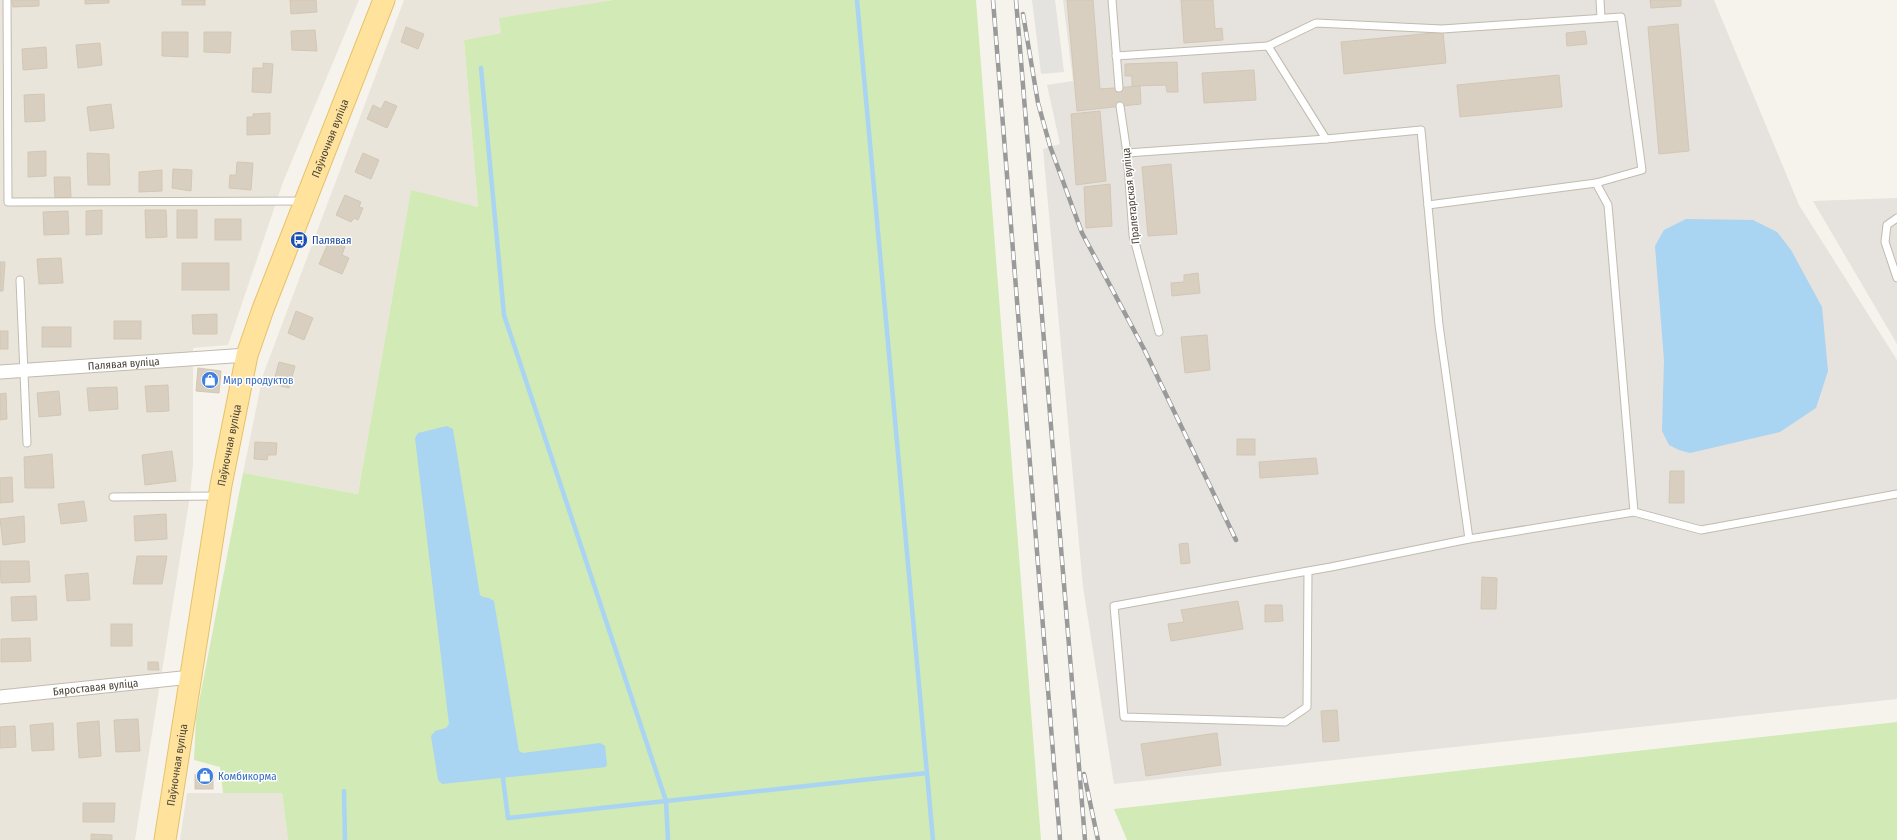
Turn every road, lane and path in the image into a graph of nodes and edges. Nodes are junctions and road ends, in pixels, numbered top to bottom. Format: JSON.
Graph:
{"nodes":[{"id":1,"x":7,"y":0,"type":"edge"},
{"id":2,"x":384,"y":0,"type":"edge"},
{"id":3,"x":1112,"y":0,"type":"edge"},
{"id":4,"x":1600,"y":0,"type":"edge"},
{"id":5,"x":1601,"y":18,"type":"junction"},
{"id":6,"x":1268,"y":46,"type":"junction"},
{"id":7,"x":1116,"y":56,"type":"junction"},
{"id":8,"x":1118,"y":88,"type":"dead end"},
{"id":9,"x":1120,"y":106,"type":"dead end"},
{"id":10,"x":1326,"y":139,"type":"junction"},
{"id":11,"x":1127,"y":152,"type":"junction"},
{"id":12,"x":1596,"y":183,"type":"junction"},
{"id":13,"x":305,"y":201,"type":"junction"},
{"id":14,"x":0,"y":202,"type":"edge"},
{"id":15,"x":8,"y":202,"type":"junction"},
{"id":16,"x":1428,"y":204,"type":"junction"},
{"id":17,"x":1897,"y":218,"type":"edge"},
{"id":18,"x":1897,"y":278,"type":"edge"},
{"id":19,"x":20,"y":280,"type":"dead end"},
{"id":20,"x":1159,"y":332,"type":"dead end"},
{"id":21,"x":247,"y":355,"type":"junction"},
{"id":22,"x":25,"y":370,"type":"junction"},
{"id":23,"x":0,"y":372,"type":"edge"},
{"id":24,"x":27,"y":443,"type":"dead end"},
{"id":25,"x":1897,"y":494,"type":"edge"},
{"id":26,"x":219,"y":496,"type":"junction"},
{"id":27,"x":114,"y":497,"type":"dead end"},
{"id":28,"x":1634,"y":512,"type":"junction"},
{"id":29,"x":1469,"y":539,"type":"junction"},
{"id":30,"x":1308,"y":571,"type":"junction"},
{"id":31,"x":191,"y":677,"type":"junction"},
{"id":32,"x":0,"y":697,"type":"edge"},
{"id":33,"x":165,"y":840,"type":"edge"}],
"edges":[{"from":1,"to":15,"type":"lane"},
{"from":2,"to":13,"type":"main road","name":"Паўночная вуліца"},
{"from":3,"to":7,"type":"lane"},
{"from":4,"to":5,"type":"lane"},
{"from":5,"to":6,"type":"lane"},
{"from":5,"to":12,"type":"lane"},
{"from":6,"to":7,"type":"lane"},
{"from":6,"to":10,"type":"lane"},
{"from":7,"to":8,"type":"lane"},
{"from":9,"to":11,"type":"lane","name":"Пралетарская вуліца"},
{"from":10,"to":11,"type":"lane"},
{"from":10,"to":16,"type":"lane"},
{"from":11,"to":20,"type":"lane","name":"Пралетарская вуліца"},
{"from":12,"to":16,"type":"lane"},
{"from":12,"to":28,"type":"lane"},
{"from":13,"to":15,"type":"lane"},
{"from":13,"to":21,"type":"main road","name":"Паўночная вуліца"},
{"from":14,"to":15,"type":"lane"},
{"from":16,"to":29,"type":"lane"},
{"from":17,"to":18,"type":"lane"},
{"from":19,"to":22,"type":"lane"},
{"from":21,"to":22,"type":"street","name":"Палявая вуліца"},
{"from":21,"to":26,"type":"main road","name":"Паўночная вуліца"},
{"from":22,"to":23,"type":"street","name":"Палявая вуліца"},
{"from":22,"to":24,"type":"lane"},
{"from":25,"to":28,"type":"lane"},
{"from":26,"to":27,"type":"lane"},
{"from":26,"to":31,"type":"main road","name":"Паўночная вуліца"},
{"from":28,"to":29,"type":"lane"},
{"from":29,"to":30,"type":"lane"},
{"from":30,"to":30,"type":"lane"},
{"from":31,"to":32,"type":"street","name":"Бяроставая вуліца"},
{"from":31,"to":33,"type":"main road","name":"Паўночная вуліца"}]}
